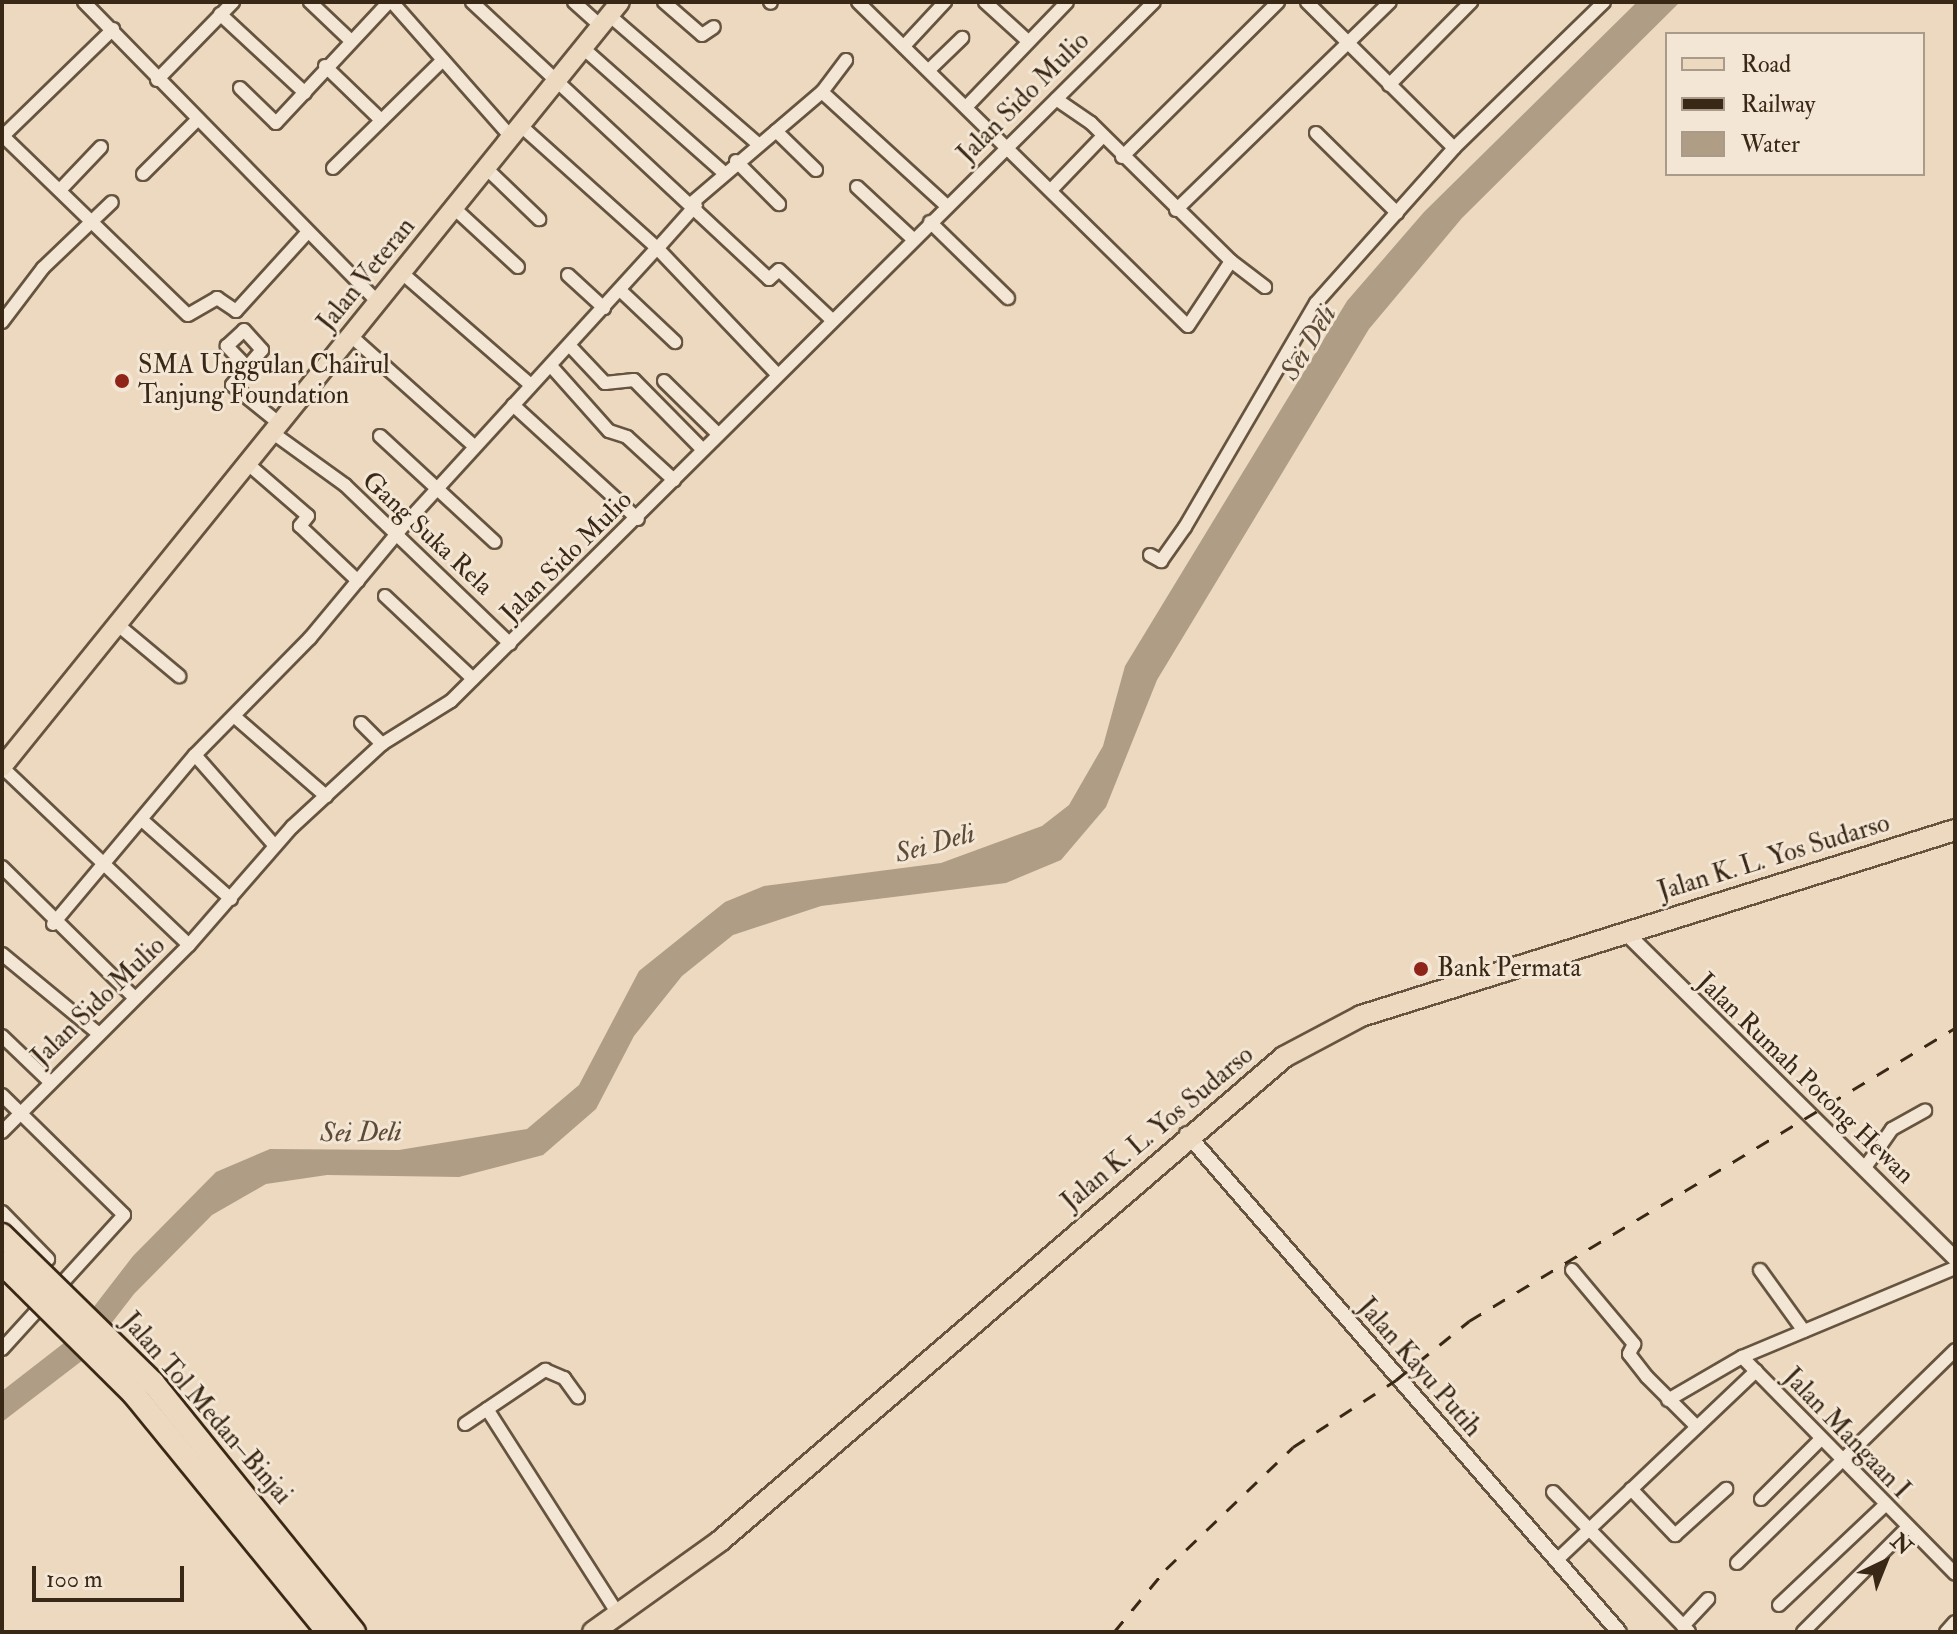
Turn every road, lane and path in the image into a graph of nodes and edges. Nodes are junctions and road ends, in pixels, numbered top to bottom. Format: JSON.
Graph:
{"nodes":[{"id":1,"x":84,"y":2,"type":"edge"},
{"id":2,"x":233,"y":2,"type":"edge"},
{"id":3,"x":310,"y":2,"type":"edge"},
{"id":4,"x":390,"y":2,"type":"edge"},
{"id":5,"x":472,"y":2,"type":"edge"},
{"id":6,"x":574,"y":2,"type":"edge"},
{"id":7,"x":664,"y":2,"type":"edge"},
{"id":8,"x":858,"y":2,"type":"edge"},
{"id":9,"x":945,"y":2,"type":"edge"},
{"id":10,"x":985,"y":2,"type":"edge"},
{"id":11,"x":1067,"y":2,"type":"edge"},
{"id":12,"x":1278,"y":2,"type":"edge"},
{"id":13,"x":1307,"y":2,"type":"edge"},
{"id":14,"x":1390,"y":2,"type":"edge"},
{"id":15,"x":1471,"y":2,"type":"edge"},
{"id":16,"x":1604,"y":2,"type":"edge"},
{"id":17,"x":1152,"y":3,"type":"edge"},
{"id":18,"x":220,"y":14,"type":"junction"},
{"id":19,"x":610,"y":14,"type":"edge"},
{"id":20,"x":714,"y":27,"type":"dead end"},
{"id":21,"x":113,"y":29,"type":"junction"},
{"id":22,"x":962,"y":38,"type":"dead end"},
{"id":23,"x":350,"y":40,"type":"junction"},
{"id":24,"x":1028,"y":41,"type":"junction"},
{"id":25,"x":1349,"y":43,"type":"junction"},
{"id":26,"x":905,"y":45,"type":"junction"},
{"id":27,"x":583,"y":48,"type":"junction"},
{"id":28,"x":320,"y":49,"type":"dead end"},
{"id":29,"x":443,"y":60,"type":"junction"},
{"id":30,"x":846,"y":60,"type":"dead end"},
{"id":31,"x":328,"y":63,"type":"junction"},
{"id":32,"x":930,"y":69,"type":"junction"},
{"id":33,"x":559,"y":78,"type":"junction"},
{"id":34,"x":157,"y":80,"type":"junction"},
{"id":35,"x":1389,"y":85,"type":"junction"},
{"id":36,"x":240,"y":88,"type":"dead end"},
{"id":37,"x":822,"y":92,"type":"junction"},
{"id":38,"x":305,"y":93,"type":"junction"},
{"id":39,"x":1056,"y":99,"type":"junction"},
{"id":40,"x":969,"y":104,"type":"junction"},
{"id":41,"x":381,"y":120,"type":"junction"},
{"id":42,"x":196,"y":121,"type":"junction"},
{"id":43,"x":4,"y":131,"type":"edge"},
{"id":44,"x":516,"y":131,"type":"junction"},
{"id":45,"x":776,"y":131,"type":"junction"},
{"id":46,"x":1316,"y":133,"type":"dead end"},
{"id":47,"x":1102,"y":137,"type":"junction"},
{"id":48,"x":757,"y":143,"type":"junction"},
{"id":49,"x":1010,"y":144,"type":"junction"},
{"id":50,"x":101,"y":147,"type":"dead end"},
{"id":51,"x":1454,"y":148,"type":"junction"},
{"id":52,"x":1122,"y":157,"type":"junction"},
{"id":53,"x":736,"y":161,"type":"junction"},
{"id":54,"x":333,"y":168,"type":"dead end"},
{"id":55,"x":486,"y":168,"type":"junction"},
{"id":56,"x":816,"y":170,"type":"dead end"},
{"id":57,"x":723,"y":172,"type":"junction"},
{"id":58,"x":143,"y":174,"type":"dead end"},
{"id":59,"x":857,"y":187,"type":"dead end"},
{"id":60,"x":61,"y":189,"type":"junction"},
{"id":61,"x":1052,"y":189,"type":"junction"},
{"id":62,"x":112,"y":202,"type":"dead end"},
{"id":63,"x":695,"y":204,"type":"junction"},
{"id":64,"x":779,"y":204,"type":"dead end"},
{"id":65,"x":947,"y":206,"type":"junction"},
{"id":66,"x":454,"y":208,"type":"junction"},
{"id":67,"x":1176,"y":210,"type":"junction"},
{"id":68,"x":1397,"y":213,"type":"junction"},
{"id":69,"x":539,"y":219,"type":"dead end"},
{"id":70,"x":92,"y":221,"type":"junction"},
{"id":71,"x":930,"y":222,"type":"junction"},
{"id":72,"x":306,"y":234,"type":"junction"},
{"id":73,"x":913,"y":239,"type":"junction"},
{"id":74,"x":656,"y":249,"type":"junction"},
{"id":75,"x":1231,"y":261,"type":"junction"},
{"id":76,"x":518,"y":267,"type":"dead end"},
{"id":77,"x":402,"y":273,"type":"junction"},
{"id":78,"x":568,"y":275,"type":"dead end"},
{"id":79,"x":1265,"y":287,"type":"dead end"},
{"id":80,"x":620,"y":290,"type":"junction"},
{"id":81,"x":1008,"y":298,"type":"dead end"},
{"id":82,"x":378,"y":302,"type":"junction"},
{"id":83,"x":604,"y":308,"type":"junction"},
{"id":84,"x":832,"y":320,"type":"junction"},
{"id":85,"x":2,"y":322,"type":"edge"},
{"id":86,"x":351,"y":336,"type":"junction"},
{"id":87,"x":675,"y":342,"type":"dead end"},
{"id":88,"x":570,"y":346,"type":"junction"},
{"id":89,"x":246,"y":366,"type":"dead end"},
{"id":90,"x":551,"y":366,"type":"junction"},
{"id":91,"x":776,"y":373,"type":"junction"},
{"id":92,"x":664,"y":381,"type":"dead end"},
{"id":93,"x":531,"y":385,"type":"junction"},
{"id":94,"x":513,"y":405,"type":"junction"},
{"id":95,"x":276,"y":428,"type":"junction"},
{"id":96,"x":718,"y":434,"type":"junction"},
{"id":97,"x":380,"y":436,"type":"dead end"},
{"id":98,"x":475,"y":447,"type":"junction"},
{"id":99,"x":703,"y":450,"type":"junction"},
{"id":100,"x":248,"y":464,"type":"junction"},
{"id":101,"x":674,"y":480,"type":"junction"},
{"id":102,"x":437,"y":489,"type":"junction"},
{"id":103,"x":638,"y":519,"type":"junction"},
{"id":104,"x":397,"y":532,"type":"junction"},
{"id":105,"x":495,"y":542,"type":"dead end"},
{"id":106,"x":1150,"y":555,"type":"dead end"},
{"id":107,"x":358,"y":581,"type":"junction"},
{"id":108,"x":385,"y":596,"type":"dead end"},
{"id":109,"x":118,"y":625,"type":"junction"},
{"id":110,"x":510,"y":644,"type":"junction"},
{"id":111,"x":179,"y":676,"type":"dead end"},
{"id":112,"x":473,"y":679,"type":"junction"},
{"id":113,"x":235,"y":717,"type":"junction"},
{"id":114,"x":361,"y":723,"type":"dead end"},
{"id":115,"x":382,"y":744,"type":"junction"},
{"id":116,"x":195,"y":755,"type":"junction"},
{"id":117,"x":2,"y":767,"type":"edge"},
{"id":118,"x":326,"y":796,"type":"junction"},
{"id":119,"x":142,"y":820,"type":"junction"},
{"id":120,"x":1955,"y":830,"type":"edge"},
{"id":121,"x":1955,"y":840,"type":"edge"},
{"id":122,"x":275,"y":846,"type":"junction"},
{"id":123,"x":105,"y":864,"type":"junction"},
{"id":124,"x":2,"y":867,"type":"edge"},
{"id":125,"x":231,"y":899,"type":"junction"},
{"id":126,"x":53,"y":924,"type":"junction"},
{"id":127,"x":1626,"y":935,"type":"junction"},
{"id":128,"x":189,"y":945,"type":"junction"},
{"id":129,"x":2,"y":954,"type":"edge"},
{"id":130,"x":134,"y":997,"type":"junction"},
{"id":131,"x":98,"y":1033,"type":"junction"},
{"id":132,"x":2,"y":1036,"type":"edge"},
{"id":133,"x":49,"y":1081,"type":"junction"},
{"id":134,"x":2,"y":1095,"type":"edge"},
{"id":135,"x":1925,"y":1111,"type":"dead end"},
{"id":136,"x":20,"y":1112,"type":"junction"},
{"id":137,"x":2,"y":1132,"type":"edge"},
{"id":138,"x":1191,"y":1138,"type":"junction"},
{"id":139,"x":1864,"y":1169,"type":"junction"},
{"id":140,"x":2,"y":1212,"type":"edge"},
{"id":141,"x":2,"y":1235,"type":"edge"},
{"id":142,"x":48,"y":1259,"type":"dead end"},
{"id":143,"x":1955,"y":1259,"type":"edge"},
{"id":144,"x":2,"y":1263,"type":"edge"},
{"id":145,"x":1955,"y":1268,"type":"edge"},
{"id":146,"x":1572,"y":1270,"type":"dead end"},
{"id":147,"x":1760,"y":1270,"type":"dead end"},
{"id":148,"x":1804,"y":1331,"type":"junction"},
{"id":149,"x":3,"y":1346,"type":"edge"},
{"id":150,"x":1955,"y":1350,"type":"edge"},
{"id":151,"x":1742,"y":1357,"type":"junction"},
{"id":152,"x":1756,"y":1371,"type":"junction"},
{"id":153,"x":578,"y":1397,"type":"dead end"},
{"id":154,"x":1668,"y":1400,"type":"junction"},
{"id":155,"x":487,"y":1409,"type":"junction"},
{"id":156,"x":465,"y":1424,"type":"dead end"},
{"id":157,"x":1696,"y":1426,"type":"junction"},
{"id":158,"x":1820,"y":1440,"type":"junction"},
{"id":159,"x":1842,"y":1461,"type":"junction"},
{"id":160,"x":1631,"y":1489,"type":"junction"},
{"id":161,"x":1726,"y":1489,"type":"dead end"},
{"id":162,"x":1553,"y":1492,"type":"dead end"},
{"id":163,"x":1761,"y":1499,"type":"dead end"},
{"id":164,"x":1886,"y":1504,"type":"junction"},
{"id":165,"x":1906,"y":1529,"type":"junction"},
{"id":166,"x":1588,"y":1530,"type":"junction"},
{"id":167,"x":1559,"y":1558,"type":"junction"},
{"id":168,"x":1737,"y":1563,"type":"dead end"},
{"id":169,"x":1955,"y":1574,"type":"edge"},
{"id":170,"x":1708,"y":1599,"type":"dead end"},
{"id":171,"x":1779,"y":1605,"type":"dead end"},
{"id":172,"x":1955,"y":1622,"type":"edge"},
{"id":173,"x":616,"y":1623,"type":"edge"},
{"id":174,"x":1686,"y":1630,"type":"edge"},
{"id":175,"x":328,"y":1632,"type":"edge"},
{"id":176,"x":354,"y":1632,"type":"edge"},
{"id":177,"x":593,"y":1632,"type":"edge"},
{"id":178,"x":1619,"y":1632,"type":"edge"},
{"id":179,"x":1803,"y":1632,"type":"edge"},
{"id":180,"x":1946,"y":1632,"type":"edge"}],
"edges":[{"from":1,"to":21,"type":"street"},
{"from":2,"to":18,"type":"street"},
{"from":3,"to":23,"type":"street"},
{"from":4,"to":23,"type":"street"},
{"from":4,"to":29,"type":"street"},
{"from":5,"to":33,"type":"street"},
{"from":6,"to":19,"type":"street"},
{"from":7,"to":20,"type":"street"},
{"from":8,"to":26,"type":"street"},
{"from":9,"to":26,"type":"street"},
{"from":10,"to":24,"type":"street"},
{"from":11,"to":24,"type":"street"},
{"from":12,"to":52,"type":"street"},
{"from":13,"to":25,"type":"street"},
{"from":14,"to":25,"type":"street"},
{"from":15,"to":35,"type":"street"},
{"from":16,"to":51,"type":"street"},
{"from":17,"to":39,"type":"street","name":"Jalan Sido Mulio"},
{"from":18,"to":34,"type":"street"},
{"from":18,"to":38,"type":"street"},
{"from":19,"to":27,"type":"main road","name":"Jalan Veteran"},
{"from":19,"to":48,"type":"street"},
{"from":21,"to":34,"type":"street"},
{"from":21,"to":43,"type":"street"},
{"from":22,"to":32,"type":"street"},
{"from":23,"to":31,"type":"street"},
{"from":24,"to":40,"type":"street"},
{"from":25,"to":35,"type":"street"},
{"from":25,"to":67,"type":"street"},
{"from":26,"to":32,"type":"street"},
{"from":27,"to":33,"type":"main road","name":"Jalan Veteran"},
{"from":27,"to":57,"type":"street"},
{"from":28,"to":31,"type":"street"},
{"from":29,"to":41,"type":"street"},
{"from":29,"to":44,"type":"street"},
{"from":30,"to":37,"type":"street"},
{"from":31,"to":38,"type":"street"},
{"from":31,"to":41,"type":"street"},
{"from":32,"to":40,"type":"street"},
{"from":33,"to":44,"type":"main road","name":"Jalan Veteran"},
{"from":33,"to":63,"type":"street"},
{"from":34,"to":42,"type":"street"},
{"from":35,"to":51,"type":"street"},
{"from":36,"to":38,"type":"street"},
{"from":37,"to":45,"type":"street"},
{"from":37,"to":65,"type":"street"},
{"from":39,"to":47,"type":"street"},
{"from":39,"to":49,"type":"street","name":"Jalan Sido Mulio"},
{"from":40,"to":49,"type":"street"},
{"from":41,"to":54,"type":"street"},
{"from":42,"to":58,"type":"street"},
{"from":42,"to":72,"type":"street"},
{"from":43,"to":60,"type":"street"},
{"from":44,"to":55,"type":"main road","name":"Jalan Veteran"},
{"from":44,"to":74,"type":"street"},
{"from":45,"to":48,"type":"street"},
{"from":45,"to":56,"type":"street"},
{"from":46,"to":68,"type":"street"},
{"from":47,"to":52,"type":"street"},
{"from":47,"to":61,"type":"street"},
{"from":48,"to":53,"type":"street"},
{"from":49,"to":61,"type":"street"},
{"from":49,"to":65,"type":"street","name":"Jalan Sido Mulio"},
{"from":50,"to":60,"type":"street"},
{"from":51,"to":68,"type":"street"},
{"from":52,"to":67,"type":"street"},
{"from":53,"to":57,"type":"street"},
{"from":53,"to":64,"type":"street"},
{"from":55,"to":66,"type":"main road","name":"Jalan Veteran"},
{"from":55,"to":69,"type":"street"},
{"from":57,"to":63,"type":"street"},
{"from":59,"to":73,"type":"street"},
{"from":60,"to":70,"type":"street"},
{"from":61,"to":75,"type":"street"},
{"from":62,"to":70,"type":"street"},
{"from":63,"to":74,"type":"street"},
{"from":63,"to":84,"type":"street"},
{"from":65,"to":71,"type":"street","name":"Jalan Sido Mulio"},
{"from":66,"to":76,"type":"street"},
{"from":66,"to":77,"type":"main road","name":"Jalan Veteran"},
{"from":67,"to":75,"type":"street"},
{"from":68,"to":106,"type":"street"},
{"from":70,"to":72,"type":"street"},
{"from":70,"to":85,"type":"street"},
{"from":71,"to":73,"type":"street","name":"Jalan Sido Mulio"},
{"from":71,"to":81,"type":"street"},
{"from":72,"to":82,"type":"street"},
{"from":73,"to":84,"type":"street","name":"Jalan Sido Mulio"},
{"from":74,"to":80,"type":"street"},
{"from":74,"to":91,"type":"street"},
{"from":75,"to":79,"type":"street"},
{"from":77,"to":82,"type":"main road","name":"Jalan Veteran"},
{"from":77,"to":93,"type":"street"},
{"from":78,"to":83,"type":"street"},
{"from":80,"to":83,"type":"street"},
{"from":80,"to":87,"type":"street"},
{"from":82,"to":86,"type":"main road","name":"Jalan Veteran"},
{"from":83,"to":88,"type":"street"},
{"from":84,"to":91,"type":"street","name":"Jalan Sido Mulio"},
{"from":86,"to":95,"type":"main road","name":"Jalan Veteran"},
{"from":86,"to":98,"type":"street"},
{"from":88,"to":90,"type":"street"},
{"from":88,"to":99,"type":"street"},
{"from":89,"to":95,"type":"street","name":"Gang Suka Rela"},
{"from":90,"to":93,"type":"street"},
{"from":90,"to":101,"type":"street"},
{"from":91,"to":96,"type":"street","name":"Jalan Sido Mulio"},
{"from":92,"to":96,"type":"street"},
{"from":93,"to":94,"type":"street"},
{"from":94,"to":98,"type":"street"},
{"from":94,"to":103,"type":"street"},
{"from":95,"to":100,"type":"main road","name":"Jalan Veteran"},
{"from":95,"to":104,"type":"street","name":"Gang Suka Rela"},
{"from":96,"to":99,"type":"street","name":"Jalan Sido Mulio"},
{"from":97,"to":102,"type":"street"},
{"from":98,"to":102,"type":"street"},
{"from":99,"to":101,"type":"street","name":"Jalan Sido Mulio"},
{"from":100,"to":107,"type":"street"},
{"from":100,"to":109,"type":"main road","name":"Jalan Veteran"},
{"from":101,"to":103,"type":"street","name":"Jalan Sido Mulio"},
{"from":102,"to":104,"type":"street"},
{"from":102,"to":105,"type":"street"},
{"from":103,"to":110,"type":"street","name":"Jalan Sido Mulio"},
{"from":104,"to":107,"type":"street"},
{"from":104,"to":110,"type":"street","name":"Gang Suka Rela"},
{"from":107,"to":113,"type":"street"},
{"from":108,"to":112,"type":"street"},
{"from":109,"to":111,"type":"street"},
{"from":109,"to":117,"type":"main road","name":"Jalan Veteran"},
{"from":110,"to":112,"type":"street","name":"Jalan Sido Mulio"},
{"from":112,"to":115,"type":"street","name":"Jalan Sido Mulio"},
{"from":113,"to":116,"type":"street"},
{"from":113,"to":118,"type":"street"},
{"from":114,"to":115,"type":"street"},
{"from":115,"to":118,"type":"street","name":"Jalan Sido Mulio"},
{"from":116,"to":119,"type":"street"},
{"from":116,"to":122,"type":"street"},
{"from":117,"to":123,"type":"street"},
{"from":118,"to":122,"type":"street","name":"Jalan Sido Mulio"},
{"from":119,"to":123,"type":"street"},
{"from":119,"to":125,"type":"street"},
{"from":120,"to":127,"type":"highway","name":"Jalan K. L. Yos Sudarso"},
{"from":121,"to":127,"type":"highway","name":"Jalan K. L. Yos Sudarso"},
{"from":122,"to":125,"type":"street","name":"Jalan Sido Mulio"},
{"from":123,"to":126,"type":"street"},
{"from":123,"to":128,"type":"street"},
{"from":124,"to":126,"type":"street"},
{"from":125,"to":128,"type":"street","name":"Jalan Sido Mulio"},
{"from":126,"to":130,"type":"street"},
{"from":127,"to":138,"type":"highway","name":"Jalan K. L. Yos Sudarso"},
{"from":127,"to":139,"type":"street","name":"Jalan Rumah Potong Hewan"},
{"from":128,"to":130,"type":"street","name":"Jalan Sido Mulio"},
{"from":129,"to":131,"type":"street"},
{"from":130,"to":131,"type":"street","name":"Jalan Sido Mulio"},
{"from":131,"to":133,"type":"street","name":"Jalan Sido Mulio"},
{"from":132,"to":133,"type":"street"},
{"from":133,"to":136,"type":"street","name":"Jalan Sido Mulio"},
{"from":134,"to":136,"type":"street"},
{"from":135,"to":139,"type":"street"},
{"from":136,"to":137,"type":"street","name":"Jalan Sido Mulio"},
{"from":136,"to":149,"type":"street"},
{"from":138,"to":167,"type":"street","name":"Jalan Kayu Putih"},
{"from":138,"to":173,"type":"highway","name":"Jalan K. L. Yos Sudarso"},
{"from":139,"to":143,"type":"street","name":"Jalan Rumah Potong Hewan"},
{"from":140,"to":142,"type":"street"},
{"from":141,"to":176,"type":"highway","name":"Jalan Tol Medan–Binjai","bridge":true},
{"from":144,"to":175,"type":"highway","name":"Jalan Tol Medan–Binjai","bridge":true},
{"from":145,"to":148,"type":"street"},
{"from":146,"to":154,"type":"street"},
{"from":147,"to":148,"type":"street"},
{"from":148,"to":151,"type":"street"},
{"from":150,"to":159,"type":"street"},
{"from":151,"to":152,"type":"street","name":"Jalan Mangaan I"},
{"from":151,"to":154,"type":"street"},
{"from":152,"to":157,"type":"street"},
{"from":152,"to":158,"type":"street","name":"Jalan Mangaan I"},
{"from":153,"to":155,"type":"street"},
{"from":154,"to":157,"type":"street"},
{"from":155,"to":156,"type":"street"},
{"from":155,"to":173,"type":"street"},
{"from":157,"to":160,"type":"street"},
{"from":158,"to":159,"type":"street","name":"Jalan Mangaan I"},
{"from":158,"to":163,"type":"street"},
{"from":159,"to":164,"type":"street","name":"Jalan Mangaan I"},
{"from":159,"to":168,"type":"street"},
{"from":160,"to":161,"type":"street"},
{"from":160,"to":166,"type":"street"},
{"from":162,"to":166,"type":"street"},
{"from":164,"to":165,"type":"street","name":"Jalan Mangaan I"},
{"from":164,"to":171,"type":"street"},
{"from":165,"to":169,"type":"street","name":"Jalan Mangaan I"},
{"from":165,"to":179,"type":"street"},
{"from":166,"to":167,"type":"street"},
{"from":166,"to":174,"type":"street"},
{"from":167,"to":178,"type":"street","name":"Jalan Kayu Putih"},
{"from":170,"to":174,"type":"street"},
{"from":172,"to":180,"type":"street"},
{"from":173,"to":177,"type":"highway","name":"Jalan K. L. Yos Sudarso"}]}
